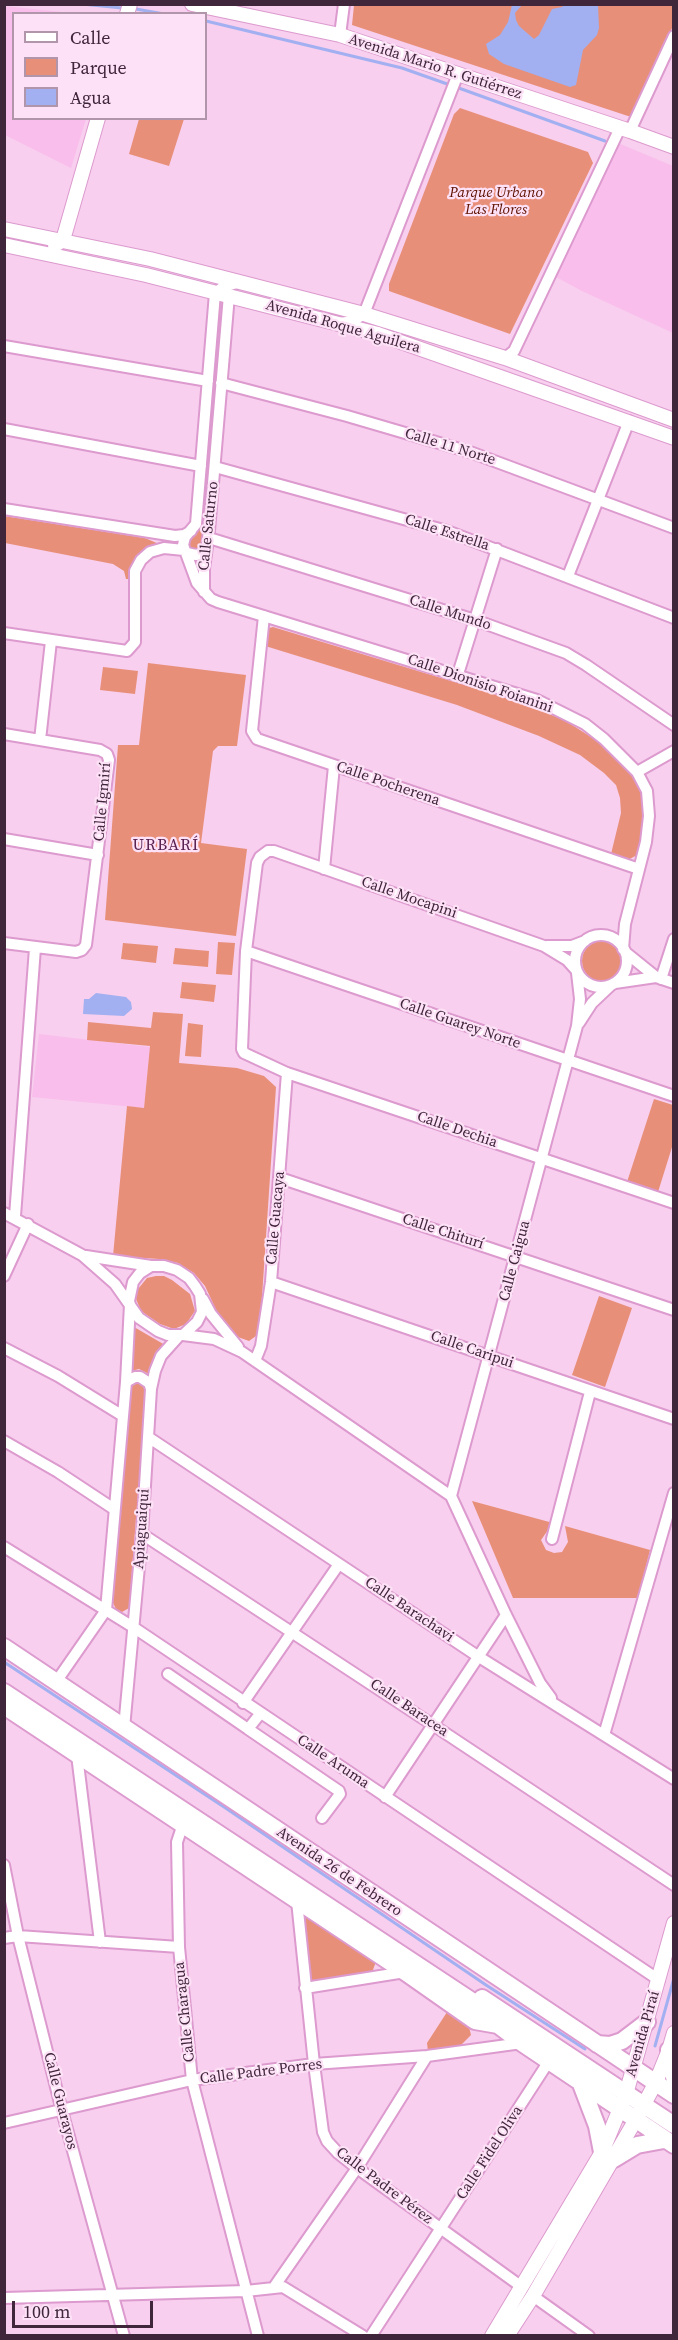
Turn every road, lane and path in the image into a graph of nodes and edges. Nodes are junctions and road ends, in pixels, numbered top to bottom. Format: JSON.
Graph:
{"nodes":[{"id":1,"x":192,"y":4,"type":"edge"},
{"id":2,"x":344,"y":4,"type":"edge"},
{"id":3,"x":237,"y":9,"type":"edge"},
{"id":4,"x":340,"y":35,"type":"junction"},
{"id":5,"x":674,"y":36,"type":"edge"},
{"id":6,"x":457,"y":77,"type":"junction"},
{"id":7,"x":97,"y":120,"type":"edge"},
{"id":8,"x":625,"y":129,"type":"junction"},
{"id":9,"x":674,"y":147,"type":"edge"},
{"id":10,"x":4,"y":230,"type":"edge"},
{"id":11,"x":63,"y":240,"type":"junction"},
{"id":12,"x":4,"y":245,"type":"edge"},
{"id":13,"x":29,"y":249,"type":"junction"},
{"id":14,"x":97,"y":264,"type":"junction"},
{"id":15,"x":206,"y":274,"type":"junction"},
{"id":16,"x":243,"y":283,"type":"junction"},
{"id":17,"x":222,"y":292,"type":"junction"},
{"id":18,"x":364,"y":314,"type":"junction"},
{"id":19,"x":340,"y":324,"type":"junction"},
{"id":20,"x":378,"y":334,"type":"junction"},
{"id":21,"x":4,"y":346,"type":"edge"},
{"id":22,"x":505,"y":358,"type":"junction"},
{"id":23,"x":208,"y":381,"type":"junction"},
{"id":24,"x":221,"y":383,"type":"junction"},
{"id":25,"x":674,"y":420,"type":"edge"},
{"id":26,"x":629,"y":421,"type":"junction"},
{"id":27,"x":4,"y":429,"type":"edge"},
{"id":28,"x":674,"y":438,"type":"edge"},
{"id":29,"x":201,"y":466,"type":"junction"},
{"id":30,"x":214,"y":467,"type":"junction"},
{"id":31,"x":599,"y":499,"type":"junction"},
{"id":32,"x":4,"y":509,"type":"edge"},
{"id":33,"x":674,"y":528,"type":"edge"},
{"id":34,"x":191,"y":531,"type":"junction"},
{"id":35,"x":159,"y":533,"type":"junction"},
{"id":36,"x":208,"y":542,"type":"junction"},
{"id":37,"x":164,"y":548,"type":"junction"},
{"id":38,"x":497,"y":549,"type":"junction"},
{"id":39,"x":184,"y":550,"type":"junction"},
{"id":40,"x":568,"y":576,"type":"junction"},
{"id":41,"x":204,"y":592,"type":"junction"},
{"id":42,"x":264,"y":616,"type":"junction"},
{"id":43,"x":674,"y":618,"type":"edge"},
{"id":44,"x":475,"y":620,"type":"junction"},
{"id":45,"x":4,"y":633,"type":"edge"},
{"id":46,"x":51,"y":641,"type":"junction"},
{"id":47,"x":458,"y":674,"type":"junction"},
{"id":48,"x":674,"y":725,"type":"edge"},
{"id":49,"x":4,"y":734,"type":"edge"},
{"id":50,"x":40,"y":740,"type":"junction"},
{"id":51,"x":674,"y":751,"type":"edge"},
{"id":52,"x":334,"y":766,"type":"junction"},
{"id":53,"x":637,"y":772,"type":"junction"},
{"id":54,"x":4,"y":839,"type":"edge"},
{"id":55,"x":98,"y":855,"type":"junction"},
{"id":56,"x":324,"y":869,"type":"junction"},
{"id":57,"x":639,"y":869,"type":"junction"},
{"id":58,"x":628,"y":912,"type":"junction"},
{"id":59,"x":598,"y":935,"type":"junction"},
{"id":60,"x":674,"y":939,"type":"edge"},
{"id":61,"x":585,"y":940,"type":"junction"},
{"id":62,"x":4,"y":943,"type":"edge"},
{"id":63,"x":544,"y":946,"type":"junction"},
{"id":64,"x":35,"y":948,"type":"junction"},
{"id":65,"x":624,"y":950,"type":"junction"},
{"id":66,"x":246,"y":951,"type":"junction"},
{"id":67,"x":577,"y":971,"type":"junction"},
{"id":68,"x":658,"y":978,"type":"junction"},
{"id":69,"x":613,"y":983,"type":"junction"},
{"id":70,"x":674,"y":983,"type":"edge"},
{"id":71,"x":577,"y":1026,"type":"junction"},
{"id":72,"x":568,"y":1060,"type":"junction"},
{"id":73,"x":286,"y":1073,"type":"junction"},
{"id":74,"x":674,"y":1096,"type":"edge"},
{"id":75,"x":541,"y":1158,"type":"junction"},
{"id":76,"x":280,"y":1178,"type":"junction"},
{"id":77,"x":674,"y":1203,"type":"edge"},
{"id":78,"x":10,"y":1215,"type":"edge"},
{"id":79,"x":28,"y":1224,"type":"junction"},
{"id":80,"x":82,"y":1255,"type":"junction"},
{"id":81,"x":516,"y":1256,"type":"junction"},
{"id":82,"x":151,"y":1266,"type":"junction"},
{"id":83,"x":4,"y":1276,"type":"edge"},
{"id":84,"x":271,"y":1282,"type":"junction"},
{"id":85,"x":200,"y":1294,"type":"junction"},
{"id":86,"x":129,"y":1303,"type":"junction"},
{"id":87,"x":674,"y":1310,"type":"edge"},
{"id":88,"x":181,"y":1336,"type":"junction"},
{"id":89,"x":4,"y":1347,"type":"edge"},
{"id":90,"x":242,"y":1352,"type":"junction"},
{"id":91,"x":489,"y":1356,"type":"junction"},
{"id":92,"x":255,"y":1360,"type":"junction"},
{"id":93,"x":126,"y":1382,"type":"junction"},
{"id":94,"x":152,"y":1389,"type":"junction"},
{"id":95,"x":590,"y":1392,"type":"junction"},
{"id":96,"x":123,"y":1416,"type":"junction"},
{"id":97,"x":674,"y":1419,"type":"edge"},
{"id":98,"x":148,"y":1437,"type":"junction"},
{"id":99,"x":4,"y":1442,"type":"edge"},
{"id":100,"x":674,"y":1493,"type":"edge"},
{"id":101,"x":451,"y":1496,"type":"junction"},
{"id":102,"x":114,"y":1509,"type":"junction"},
{"id":103,"x":142,"y":1534,"type":"junction"},
{"id":104,"x":552,"y":1539,"type":"dead end"},
{"id":105,"x":4,"y":1547,"type":"edge"},
{"id":106,"x":339,"y":1564,"type":"junction"},
{"id":107,"x":106,"y":1610,"type":"junction"},
{"id":108,"x":506,"y":1616,"type":"junction"},
{"id":109,"x":133,"y":1627,"type":"junction"},
{"id":110,"x":292,"y":1631,"type":"junction"},
{"id":111,"x":4,"y":1647,"type":"edge"},
{"id":112,"x":478,"y":1657,"type":"junction"},
{"id":113,"x":168,"y":1674,"type":"dead end"},
{"id":114,"x":4,"y":1679,"type":"edge"},
{"id":115,"x":56,"y":1682,"type":"junction"},
{"id":116,"x":4,"y":1692,"type":"edge"},
{"id":117,"x":243,"y":1702,"type":"junction"},
{"id":118,"x":555,"y":1703,"type":"junction"},
{"id":119,"x":4,"y":1706,"type":"edge"},
{"id":120,"x":260,"y":1714,"type":"junction"},
{"id":121,"x":433,"y":1725,"type":"junction"},
{"id":122,"x":124,"y":1728,"type":"junction"},
{"id":123,"x":248,"y":1730,"type":"junction"},
{"id":124,"x":604,"y":1735,"type":"junction"},
{"id":125,"x":77,"y":1755,"type":"junction"},
{"id":126,"x":104,"y":1758,"type":"junction"},
{"id":127,"x":673,"y":1779,"type":"edge"},
{"id":128,"x":126,"y":1787,"type":"junction"},
{"id":129,"x":385,"y":1797,"type":"junction"},
{"id":130,"x":322,"y":1818,"type":"dead end"},
{"id":131,"x":183,"y":1824,"type":"junction"},
{"id":132,"x":4,"y":1865,"type":"edge"},
{"id":133,"x":674,"y":1886,"type":"edge"},
{"id":134,"x":297,"y":1901,"type":"junction"},
{"id":135,"x":674,"y":1923,"type":"edge"},
{"id":136,"x":363,"y":1929,"type":"junction"},
{"id":137,"x":18,"y":1936,"type":"junction"},
{"id":138,"x":4,"y":1938,"type":"edge"},
{"id":139,"x":100,"y":1942,"type":"junction"},
{"id":140,"x":179,"y":1947,"type":"junction"},
{"id":141,"x":387,"y":1960,"type":"junction"},
{"id":142,"x":405,"y":1972,"type":"junction"},
{"id":143,"x":659,"y":1980,"type":"junction"},
{"id":144,"x":305,"y":1988,"type":"junction"},
{"id":145,"x":647,"y":2022,"type":"junction"},
{"id":146,"x":498,"y":2025,"type":"junction"},
{"id":147,"x":674,"y":2033,"type":"edge"},
{"id":148,"x":522,"y":2043,"type":"junction"},
{"id":149,"x":597,"y":2043,"type":"junction"},
{"id":150,"x":669,"y":2050,"type":"junction"},
{"id":151,"x":427,"y":2056,"type":"junction"},
{"id":152,"x":549,"y":2061,"type":"junction"},
{"id":153,"x":314,"y":2064,"type":"junction"},
{"id":154,"x":634,"y":2068,"type":"junction"},
{"id":155,"x":674,"y":2077,"type":"edge"},
{"id":156,"x":192,"y":2080,"type":"junction"},
{"id":157,"x":656,"y":2082,"type":"junction"},
{"id":158,"x":581,"y":2084,"type":"junction"},
{"id":159,"x":626,"y":2094,"type":"junction"},
{"id":160,"x":674,"y":2095,"type":"edge"},
{"id":161,"x":644,"y":2105,"type":"junction"},
{"id":162,"x":620,"y":2110,"type":"junction"},
{"id":163,"x":62,"y":2111,"type":"junction"},
{"id":164,"x":635,"y":2121,"type":"junction"},
{"id":165,"x":4,"y":2123,"type":"edge"},
{"id":166,"x":671,"y":2140,"type":"edge"},
{"id":167,"x":608,"y":2156,"type":"junction"},
{"id":168,"x":357,"y":2168,"type":"junction"},
{"id":169,"x":441,"y":2229,"type":"junction"},
{"id":170,"x":274,"y":2287,"type":"junction"},
{"id":171,"x":246,"y":2291,"type":"junction"},
{"id":172,"x":527,"y":2291,"type":"junction"},
{"id":173,"x":113,"y":2296,"type":"junction"},
{"id":174,"x":4,"y":2298,"type":"edge"},
{"id":175,"x":124,"y":2336,"type":"edge"},
{"id":176,"x":258,"y":2336,"type":"edge"},
{"id":177,"x":363,"y":2336,"type":"edge"},
{"id":178,"x":371,"y":2336,"type":"edge"},
{"id":179,"x":492,"y":2336,"type":"edge"},
{"id":180,"x":507,"y":2336,"type":"edge"},
{"id":181,"x":589,"y":2336,"type":"edge"}],
"edges":[{"from":1,"to":3,"type":"main road","name":"Avenida Mario R. Gutiérrez"},
{"from":2,"to":4,"type":"street"},
{"from":3,"to":4,"type":"main road","name":"Avenida Mario R. Gutiérrez"},
{"from":4,"to":6,"type":"main road","name":"Avenida Mario R. Gutiérrez"},
{"from":5,"to":8,"type":"street"},
{"from":6,"to":8,"type":"main road","name":"Avenida Mario R. Gutiérrez"},
{"from":6,"to":18,"type":"street"},
{"from":7,"to":11,"type":"main road"},
{"from":8,"to":9,"type":"main road","name":"Avenida Mario R. Gutiérrez"},
{"from":8,"to":22,"type":"street"},
{"from":10,"to":11,"type":"main road","name":"Avenida Roque Aguilera"},
{"from":11,"to":13,"type":"main road"},
{"from":11,"to":14,"type":"main road"},
{"from":11,"to":15,"type":"main road","name":"Avenida Roque Aguilera"},
{"from":12,"to":13,"type":"main road","name":"Avenida Roque Aguilera"},
{"from":13,"to":14,"type":"main road","name":"Avenida Roque Aguilera"},
{"from":14,"to":17,"type":"main road","name":"Avenida Roque Aguilera"},
{"from":15,"to":16,"type":"main road","name":"Avenida Roque Aguilera"},
{"from":15,"to":17,"type":"street"},
{"from":16,"to":17,"type":"street"},
{"from":16,"to":18,"type":"main road","name":"Avenida Roque Aguilera"},
{"from":17,"to":19,"type":"main road","name":"Avenida Roque Aguilera"},
{"from":17,"to":23,"type":"street","name":"Calle Saturno"},
{"from":17,"to":24,"type":"street","name":"Calle Saturno"},
{"from":18,"to":19,"type":"street"},
{"from":18,"to":20,"type":"street"},
{"from":18,"to":22,"type":"main road","name":"Avenida Roque Aguilera"},
{"from":19,"to":20,"type":"main road","name":"Avenida Roque Aguilera"},
{"from":20,"to":26,"type":"main road","name":"Avenida Roque Aguilera"},
{"from":21,"to":23,"type":"street"},
{"from":22,"to":25,"type":"main road","name":"Avenida Roque Aguilera"},
{"from":23,"to":29,"type":"street","name":"Calle Saturno"},
{"from":24,"to":30,"type":"street","name":"Calle Saturno"},
{"from":24,"to":31,"type":"street","name":"Calle 11 Norte"},
{"from":26,"to":28,"type":"main road","name":"Avenida Roque Aguilera"},
{"from":26,"to":31,"type":"street"},
{"from":27,"to":29,"type":"street"},
{"from":29,"to":34,"type":"street","name":"Calle Saturno"},
{"from":30,"to":36,"type":"street","name":"Calle Saturno"},
{"from":30,"to":38,"type":"street","name":"Calle Estrella"},
{"from":31,"to":33,"type":"street","name":"Calle 11 Norte"},
{"from":31,"to":40,"type":"street"},
{"from":32,"to":35,"type":"street"},
{"from":34,"to":35,"type":"street"},
{"from":34,"to":39,"type":"street","name":"Calle Saturno"},
{"from":35,"to":37,"type":"street"},
{"from":35,"to":39,"type":"street"},
{"from":36,"to":39,"type":"street"},
{"from":36,"to":41,"type":"street","name":"Calle Saturno"},
{"from":36,"to":44,"type":"street","name":"Calle Mundo"},
{"from":37,"to":39,"type":"street"},
{"from":37,"to":46,"type":"street"},
{"from":38,"to":40,"type":"street","name":"Calle Estrella"},
{"from":38,"to":44,"type":"street"},
{"from":39,"to":41,"type":"street","name":"Calle Saturno"},
{"from":40,"to":43,"type":"street","name":"Calle Estrella"},
{"from":41,"to":42,"type":"street","name":"Calle Dionisio Foianini"},
{"from":42,"to":47,"type":"street","name":"Calle Dionisio Foianini"},
{"from":42,"to":52,"type":"street","name":"Calle Pocherena"},
{"from":44,"to":47,"type":"street"},
{"from":44,"to":48,"type":"street","name":"Calle Mundo"},
{"from":45,"to":46,"type":"street"},
{"from":46,"to":50,"type":"street"},
{"from":47,"to":53,"type":"street","name":"Calle Dionisio Foianini"},
{"from":49,"to":50,"type":"street"},
{"from":50,"to":55,"type":"street","name":"Calle Igmirí"},
{"from":51,"to":53,"type":"street"},
{"from":52,"to":56,"type":"street"},
{"from":52,"to":57,"type":"street","name":"Calle Pocherena"},
{"from":53,"to":57,"type":"street","name":"Calle Dionisio Foianini"},
{"from":54,"to":55,"type":"street"},
{"from":55,"to":64,"type":"street","name":"Calle Igmirí"},
{"from":56,"to":63,"type":"street","name":"Calle Mocapini"},
{"from":56,"to":66,"type":"street","name":"Calle Mocapini"},
{"from":57,"to":58,"type":"street","name":"Calle Dionisio Foianini"},
{"from":58,"to":59,"type":"street"},
{"from":58,"to":65,"type":"street","name":"Calle Dionisio Foianini"},
{"from":59,"to":61,"type":"street"},
{"from":59,"to":65,"type":"street"},
{"from":60,"to":68,"type":"street"},
{"from":61,"to":63,"type":"street","name":"Calle Mocapini"},
{"from":61,"to":67,"type":"street"},
{"from":62,"to":64,"type":"street"},
{"from":63,"to":67,"type":"street","name":"Calle Mocapini"},
{"from":64,"to":78,"type":"street"},
{"from":65,"to":68,"type":"street"},
{"from":65,"to":69,"type":"street"},
{"from":66,"to":72,"type":"street","name":"Calle Guarey Norte"},
{"from":66,"to":73,"type":"street","name":"Calle Dechia"},
{"from":67,"to":69,"type":"street"},
{"from":67,"to":71,"type":"street","name":"Calle Caigua"},
{"from":68,"to":69,"type":"street"},
{"from":68,"to":70,"type":"street"},
{"from":69,"to":71,"type":"street","name":"Calle Caigua"},
{"from":71,"to":72,"type":"street","name":"Calle Caigua"},
{"from":72,"to":74,"type":"street","name":"Calle Guarey Norte"},
{"from":72,"to":75,"type":"street","name":"Calle Caigua"},
{"from":73,"to":75,"type":"street","name":"Calle Dechia"},
{"from":73,"to":76,"type":"street","name":"Calle Guacaya"},
{"from":75,"to":77,"type":"street","name":"Calle Dechia"},
{"from":75,"to":81,"type":"street","name":"Calle Caigua"},
{"from":76,"to":81,"type":"street","name":"Calle Chiturí"},
{"from":76,"to":84,"type":"street","name":"Calle Guacaya"},
{"from":78,"to":79,"type":"street"},
{"from":79,"to":80,"type":"street"},
{"from":79,"to":83,"type":"street"},
{"from":80,"to":82,"type":"street"},
{"from":80,"to":86,"type":"street"},
{"from":81,"to":87,"type":"street","name":"Calle Chiturí"},
{"from":81,"to":91,"type":"street","name":"Calle Caigua"},
{"from":82,"to":85,"type":"street"},
{"from":82,"to":86,"type":"street"},
{"from":84,"to":91,"type":"street","name":"Calle Caripui"},
{"from":84,"to":92,"type":"street","name":"Calle Guacaya"},
{"from":85,"to":88,"type":"street"},
{"from":85,"to":90,"type":"street"},
{"from":86,"to":88,"type":"street"},
{"from":86,"to":93,"type":"street","name":"Apiaguaiqui"},
{"from":88,"to":90,"type":"street"},
{"from":88,"to":94,"type":"street","name":"Apiaguaiqui"},
{"from":89,"to":96,"type":"street"},
{"from":90,"to":92,"type":"street"},
{"from":91,"to":95,"type":"street","name":"Calle Caripui"},
{"from":91,"to":101,"type":"street","name":"Calle Caigua"},
{"from":92,"to":101,"type":"street"},
{"from":93,"to":94,"type":"street"},
{"from":93,"to":96,"type":"street","name":"Apiaguaiqui"},
{"from":94,"to":98,"type":"street","name":"Apiaguaiqui"},
{"from":95,"to":97,"type":"street","name":"Calle Caripui"},
{"from":95,"to":104,"type":"street"},
{"from":96,"to":102,"type":"street","name":"Apiaguaiqui"},
{"from":98,"to":103,"type":"street","name":"Apiaguaiqui"},
{"from":98,"to":106,"type":"street","name":"Calle Barachavi"},
{"from":99,"to":102,"type":"street"},
{"from":100,"to":124,"type":"street"},
{"from":101,"to":108,"type":"street"},
{"from":102,"to":107,"type":"street","name":"Apiaguaiqui"},
{"from":103,"to":109,"type":"street","name":"Apiaguaiqui"},
{"from":103,"to":110,"type":"street","name":"Calle Baracea"},
{"from":105,"to":107,"type":"street","name":"Calle Aruma"},
{"from":106,"to":110,"type":"street"},
{"from":106,"to":112,"type":"street","name":"Calle Barachavi"},
{"from":107,"to":109,"type":"street","name":"Calle Aruma"},
{"from":107,"to":115,"type":"street"},
{"from":108,"to":112,"type":"street"},
{"from":108,"to":118,"type":"street"},
{"from":109,"to":117,"type":"street","name":"Calle Aruma"},
{"from":109,"to":122,"type":"street","name":"Apiaguaiqui"},
{"from":110,"to":117,"type":"street"},
{"from":110,"to":121,"type":"street","name":"Calle Baracea"},
{"from":111,"to":115,"type":"main road","name":"Avenida 26 de Febrero"},
{"from":112,"to":118,"type":"street","name":"Calle Barachavi"},
{"from":112,"to":121,"type":"street"},
{"from":113,"to":123,"type":"street"},
{"from":114,"to":159,"type":"main road","name":"Avenida 26 de Febrero"},
{"from":115,"to":122,"type":"main road","name":"Avenida 26 de Febrero"},
{"from":116,"to":126,"type":"main road"},
{"from":117,"to":120,"type":"street","name":"Calle Aruma"},
{"from":118,"to":124,"type":"street","name":"Calle Barachavi"},
{"from":119,"to":125,"type":"main road"},
{"from":120,"to":123,"type":"street"},
{"from":120,"to":129,"type":"street","name":"Calle Aruma"},
{"from":121,"to":129,"type":"street"},
{"from":121,"to":133,"type":"street","name":"Calle Baracea"},
{"from":122,"to":149,"type":"main road","name":"Avenida 26 de Febrero"},
{"from":123,"to":130,"type":"street"},
{"from":124,"to":127,"type":"street","name":"Calle Barachavi"},
{"from":125,"to":128,"type":"main road"},
{"from":125,"to":139,"type":"street"},
{"from":126,"to":128,"type":"main road"},
{"from":126,"to":136,"type":"main road"},
{"from":128,"to":131,"type":"main road"},
{"from":129,"to":143,"type":"street","name":"Calle Aruma"},
{"from":131,"to":134,"type":"main road"},
{"from":131,"to":140,"type":"street","name":"Calle Charagua"},
{"from":132,"to":137,"type":"street","name":"Calle Guarayos"},
{"from":134,"to":141,"type":"main road"},
{"from":134,"to":144,"type":"street","name":"Calle Padre Pérez"},
{"from":135,"to":143,"type":"main road","name":"Avenida Piraí"},
{"from":136,"to":141,"type":"main road"},
{"from":136,"to":146,"type":"main road"},
{"from":137,"to":138,"type":"street"},
{"from":137,"to":139,"type":"street"},
{"from":137,"to":163,"type":"street","name":"Calle Guarayos"},
{"from":139,"to":140,"type":"street"},
{"from":140,"to":156,"type":"street","name":"Calle Charagua"},
{"from":141,"to":142,"type":"main road"},
{"from":142,"to":144,"type":"street"},
{"from":142,"to":146,"type":"main road"},
{"from":143,"to":145,"type":"main road","name":"Avenida Piraí"},
{"from":144,"to":153,"type":"street","name":"Calle Padre Pérez"},
{"from":145,"to":149,"type":"main road"},
{"from":145,"to":154,"type":"main road","name":"Avenida Piraí"},
{"from":146,"to":148,"type":"main road"},
{"from":147,"to":150,"type":"main road","name":"Avenida Piraí"},
{"from":148,"to":151,"type":"street","name":"Calle Padre Porres"},
{"from":148,"to":152,"type":"main road"},
{"from":149,"to":154,"type":"main road","name":"Avenida 26 de Febrero"},
{"from":150,"to":155,"type":"main road"},
{"from":150,"to":157,"type":"main road","name":"Avenida Piraí"},
{"from":151,"to":153,"type":"street","name":"Calle Padre Porres"},
{"from":151,"to":168,"type":"street"},
{"from":152,"to":158,"type":"main road"},
{"from":152,"to":169,"type":"street","name":"Calle Fidel Oliva"},
{"from":153,"to":156,"type":"street","name":"Calle Padre Porres"},
{"from":153,"to":168,"type":"street","name":"Calle Padre Pérez"},
{"from":154,"to":157,"type":"main road","name":"Avenida 26 de Febrero"},
{"from":154,"to":159,"type":"main road","name":"Avenida Piraí"},
{"from":156,"to":163,"type":"street","name":"Calle Padre Porres"},
{"from":156,"to":171,"type":"street","name":"Calle Charagua"},
{"from":157,"to":160,"type":"main road","name":"Avenida 26 de Febrero"},
{"from":157,"to":161,"type":"main road","name":"Avenida Piraí"},
{"from":158,"to":162,"type":"main road"},
{"from":158,"to":167,"type":"main road"},
{"from":159,"to":161,"type":"main road","name":"Avenida 26 de Febrero"},
{"from":159,"to":162,"type":"main road","name":"Avenida Piraí"},
{"from":161,"to":164,"type":"main road","name":"Avenida Piraí"},
{"from":161,"to":166,"type":"main road","name":"Avenida 26 de Febrero"},
{"from":162,"to":164,"type":"main road"},
{"from":162,"to":167,"type":"main road","name":"Avenida Piraí"},
{"from":163,"to":165,"type":"street","name":"Calle Padre Porres"},
{"from":163,"to":173,"type":"street","name":"Calle Guarayos"},
{"from":164,"to":166,"type":"main road"},
{"from":164,"to":167,"type":"main road","name":"Avenida Piraí"},
{"from":166,"to":167,"type":"main road"},
{"from":167,"to":172,"type":"main road"},
{"from":168,"to":169,"type":"street","name":"Calle Padre Pérez"},
{"from":168,"to":170,"type":"street"},
{"from":169,"to":172,"type":"street","name":"Calle Padre Pérez"},
{"from":169,"to":178,"type":"street","name":"Calle Fidel Oliva"},
{"from":170,"to":171,"type":"street"},
{"from":170,"to":177,"type":"street"},
{"from":171,"to":173,"type":"street"},
{"from":171,"to":176,"type":"street","name":"Calle Charagua"},
{"from":172,"to":179,"type":"main road"},
{"from":172,"to":180,"type":"main road"},
{"from":172,"to":181,"type":"street","name":"Calle Padre Pérez"},
{"from":173,"to":174,"type":"street"},
{"from":173,"to":175,"type":"street","name":"Calle Guarayos"}]}
